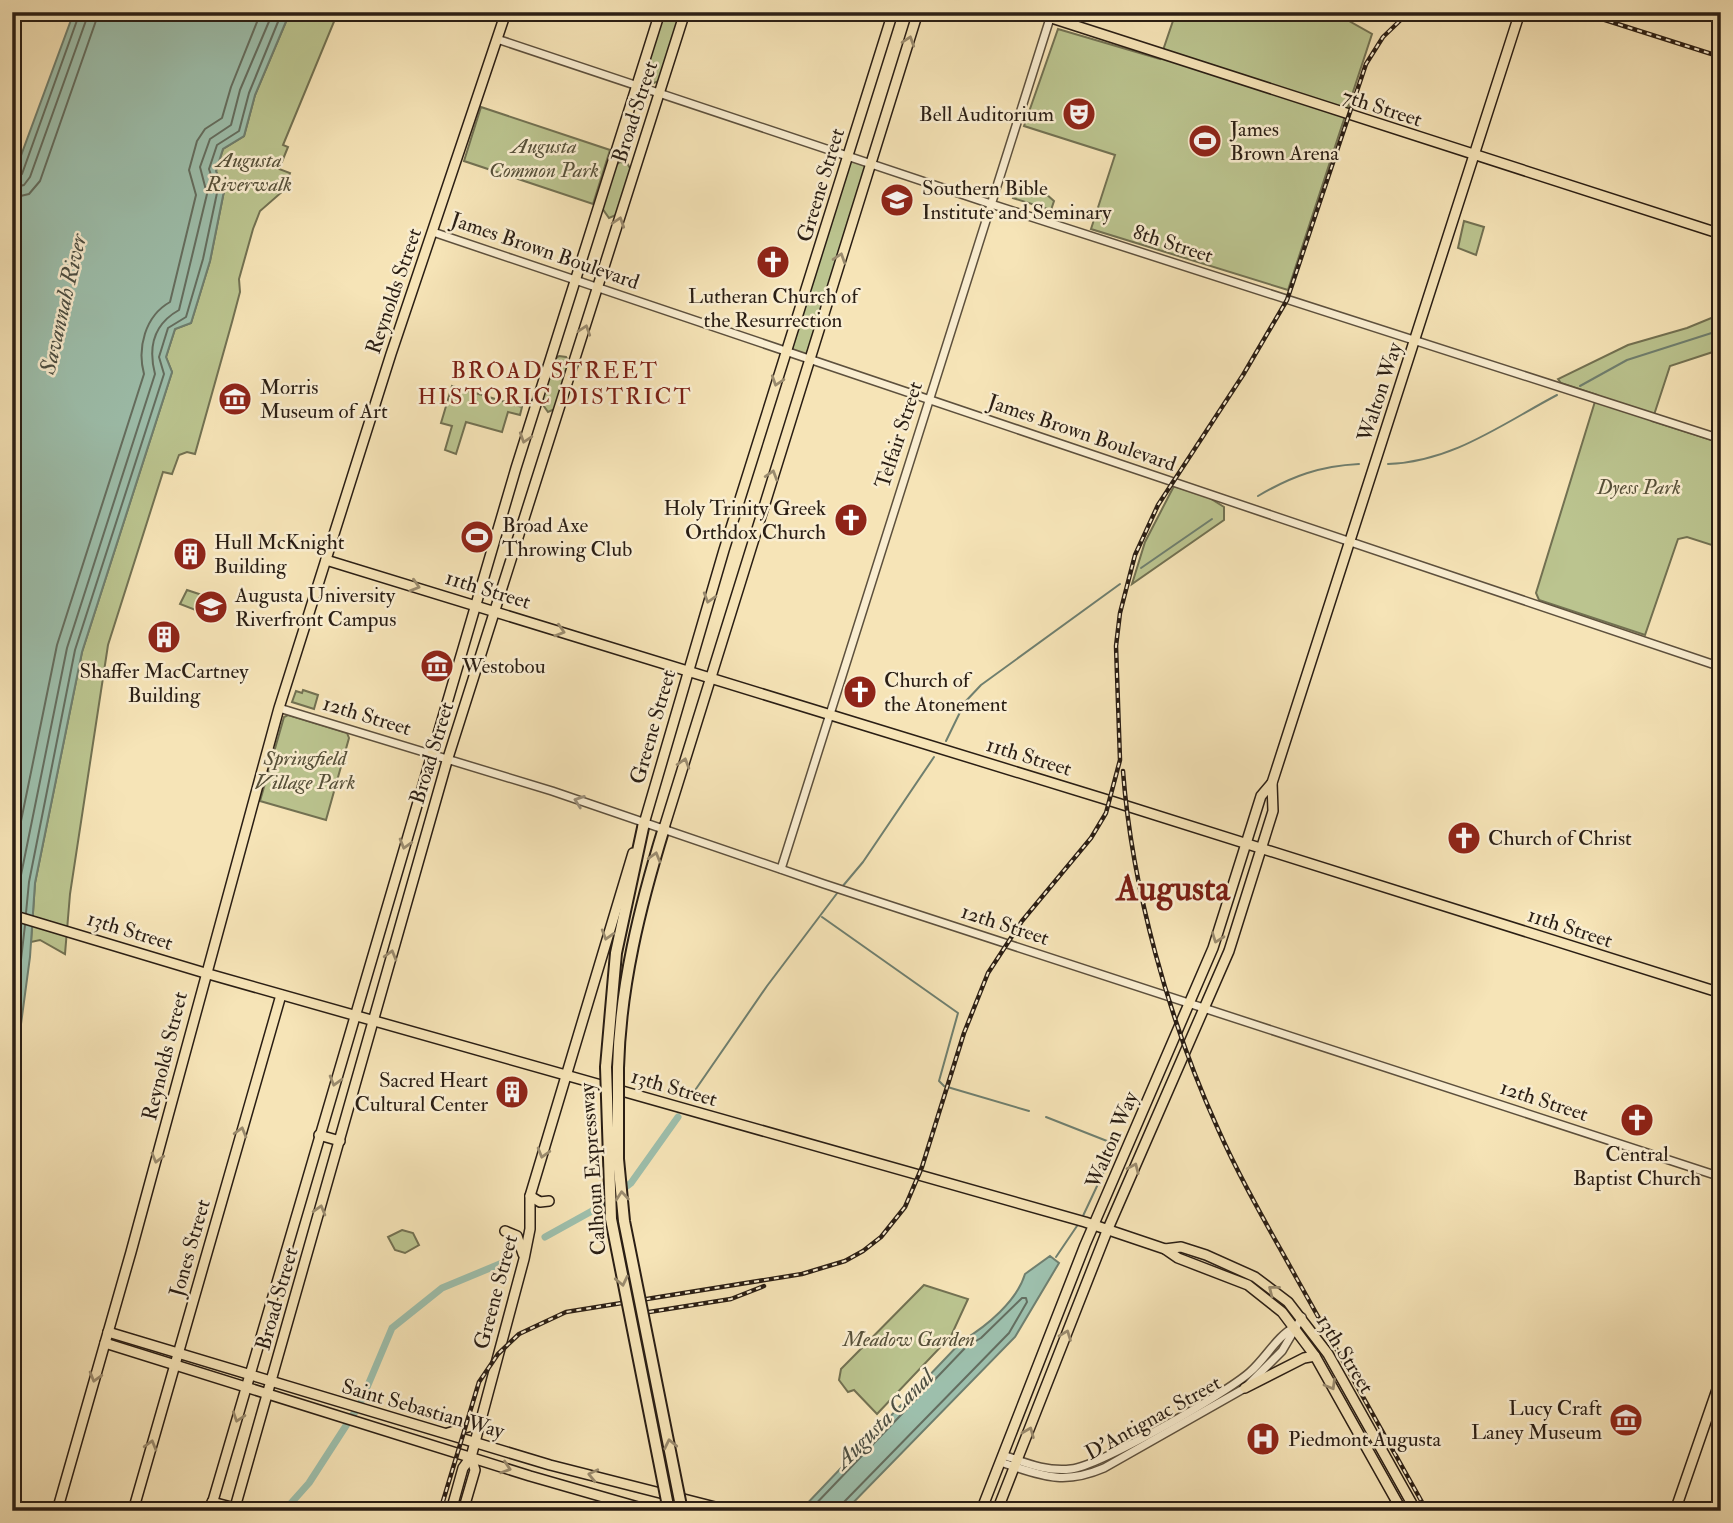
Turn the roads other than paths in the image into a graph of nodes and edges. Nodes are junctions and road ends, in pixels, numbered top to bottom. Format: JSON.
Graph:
{"nodes":[{"id":1,"x":506,"y":12,"type":"edge"},
{"id":2,"x":660,"y":12,"type":"edge"},
{"id":3,"x":685,"y":12,"type":"edge"},
{"id":4,"x":893,"y":12,"type":"edge"},
{"id":5,"x":918,"y":12,"type":"edge"},
{"id":6,"x":1033,"y":12,"type":"edge"},
{"id":7,"x":1519,"y":13,"type":"edge"},
{"id":8,"x":1051,"y":15,"type":"edge"},
{"id":9,"x":497,"y":39,"type":"junction"},
{"id":10,"x":636,"y":85,"type":"junction"},
{"id":11,"x":659,"y":93,"type":"junction"},
{"id":12,"x":848,"y":156,"type":"junction"},
{"id":13,"x":1476,"y":156,"type":"junction"},
{"id":14,"x":870,"y":163,"type":"junction"},
{"id":15,"x":991,"y":204,"type":"junction"},
{"id":16,"x":433,"y":232,"type":"junction"},
{"id":17,"x":1721,"y":234,"type":"edge"},
{"id":18,"x":575,"y":279,"type":"junction"},
{"id":19,"x":598,"y":287,"type":"junction"},
{"id":20,"x":1415,"y":341,"type":"junction"},
{"id":21,"x":787,"y":350,"type":"junction"},
{"id":22,"x":809,"y":357,"type":"junction"},
{"id":23,"x":929,"y":399,"type":"junction"},
{"id":24,"x":1721,"y":439,"type":"edge"},
{"id":25,"x":1350,"y":542,"type":"junction"},
{"id":26,"x":326,"y":560,"type":"junction"},
{"id":27,"x":476,"y":605,"type":"junction"},
{"id":28,"x":495,"y":610,"type":"junction"},
{"id":29,"x":1721,"y":667,"type":"edge"},
{"id":30,"x":688,"y":670,"type":"junction"},
{"id":31,"x":710,"y":677,"type":"junction"},
{"id":32,"x":279,"y":708,"type":"junction"},
{"id":33,"x":831,"y":715,"type":"junction"},
{"id":34,"x":431,"y":755,"type":"junction"},
{"id":35,"x":447,"y":761,"type":"junction"},
{"id":36,"x":1272,"y":783,"type":"junction"},
{"id":37,"x":644,"y":823,"type":"junction"},
{"id":38,"x":664,"y":828,"type":"junction"},
{"id":39,"x":1246,"y":844,"type":"junction"},
{"id":40,"x":1262,"y":849,"type":"junction"},
{"id":41,"x":781,"y":869,"type":"junction"},
{"id":42,"x":397,"y":871,"type":"junction"},
{"id":43,"x":414,"y":876,"type":"junction"},
{"id":44,"x":12,"y":915,"type":"edge"},
{"id":45,"x":205,"y":973,"type":"junction"},
{"id":46,"x":1721,"y":993,"type":"edge"},
{"id":47,"x":281,"y":995,"type":"junction"},
{"id":48,"x":1190,"y":1004,"type":"junction"},
{"id":49,"x":1205,"y":1009,"type":"junction"},
{"id":50,"x":354,"y":1015,"type":"junction"},
{"id":51,"x":374,"y":1021,"type":"junction"},
{"id":52,"x":612,"y":1067,"type":"junction"},
{"id":53,"x":565,"y":1075,"type":"junction"},
{"id":54,"x":319,"y":1135,"type":"junction"},
{"id":55,"x":340,"y":1141,"type":"junction"},
{"id":56,"x":1721,"y":1177,"type":"edge"},
{"id":57,"x":530,"y":1196,"type":"junction"},
{"id":58,"x":549,"y":1201,"type":"dead end"},
{"id":59,"x":1095,"y":1226,"type":"junction"},
{"id":60,"x":505,"y":1231,"type":"dead end"},
{"id":61,"x":1107,"y":1231,"type":"junction"},
{"id":62,"x":1165,"y":1249,"type":"junction"},
{"id":63,"x":524,"y":1259,"type":"junction"},
{"id":64,"x":1301,"y":1317,"type":"junction"},
{"id":65,"x":1296,"y":1326,"type":"junction"},
{"id":66,"x":108,"y":1332,"type":"junction"},
{"id":67,"x":106,"y":1343,"type":"junction"},
{"id":68,"x":178,"y":1353,"type":"junction"},
{"id":69,"x":1315,"y":1356,"type":"junction"},
{"id":70,"x":174,"y":1365,"type":"junction"},
{"id":71,"x":251,"y":1375,"type":"junction"},
{"id":72,"x":1721,"y":1378,"type":"edge"},
{"id":73,"x":271,"y":1382,"type":"junction"},
{"id":74,"x":247,"y":1387,"type":"junction"},
{"id":75,"x":1245,"y":1388,"type":"junction"},
{"id":76,"x":267,"y":1393,"type":"junction"},
{"id":77,"x":481,"y":1418,"type":"junction"},
{"id":78,"x":447,"y":1434,"type":"junction"},
{"id":79,"x":475,"y":1442,"type":"junction"},
{"id":80,"x":447,"y":1450,"type":"junction"},
{"id":81,"x":471,"y":1457,"type":"junction"},
{"id":82,"x":1002,"y":1459,"type":"junction"},
{"id":83,"x":1016,"y":1463,"type":"junction"},
{"id":84,"x":459,"y":1481,"type":"junction"},
{"id":85,"x":627,"y":1483,"type":"junction"},
{"id":86,"x":622,"y":1502,"type":"junction"},
{"id":87,"x":211,"y":1506,"type":"edge"},
{"id":88,"x":235,"y":1509,"type":"edge"},
{"id":89,"x":57,"y":1511,"type":"edge"},
{"id":90,"x":132,"y":1511,"type":"edge"},
{"id":91,"x":451,"y":1511,"type":"edge"},
{"id":92,"x":463,"y":1511,"type":"edge"},
{"id":93,"x":652,"y":1511,"type":"edge"},
{"id":94,"x":669,"y":1511,"type":"edge"},
{"id":95,"x":682,"y":1511,"type":"edge"},
{"id":96,"x":731,"y":1511,"type":"edge"},
{"id":97,"x":981,"y":1511,"type":"edge"},
{"id":98,"x":997,"y":1511,"type":"edge"},
{"id":99,"x":1402,"y":1511,"type":"edge"},
{"id":100,"x":1416,"y":1511,"type":"edge"},
{"id":101,"x":1675,"y":1511,"type":"edge"}],
"edges":[{"from":1,"to":9,"type":"main road","name":"Reynolds Street"},
{"from":2,"to":10,"type":"main road","name":"Broad Street"},
{"from":3,"to":11,"type":"main road","name":"Broad Street"},
{"from":4,"to":12,"type":"main road","name":"Greene Street"},
{"from":14,"to":5,"type":"main road","name":"Greene Street","one_way":true},
{"from":6,"to":8,"type":"main road","name":"7th Street"},
{"from":7,"to":13,"type":"main road","name":"Walton Way"},
{"from":8,"to":13,"type":"main road","name":"7th Street"},
{"from":8,"to":15,"type":"street","name":"Telfair Street"},
{"from":9,"to":10,"type":"street","name":"8th Street"},
{"from":9,"to":16,"type":"main road","name":"Reynolds Street"},
{"from":10,"to":11,"type":"street","name":"8th Street"},
{"from":10,"to":18,"type":"main road","name":"Broad Street"},
{"from":11,"to":12,"type":"street","name":"8th Street"},
{"from":19,"to":11,"type":"main road","name":"Broad Street","one_way":true},
{"from":12,"to":14,"type":"street","name":"8th Street"},
{"from":12,"to":21,"type":"main road","name":"Greene Street"},
{"from":13,"to":17,"type":"main road","name":"7th Street"},
{"from":13,"to":20,"type":"main road","name":"Walton Way"},
{"from":14,"to":15,"type":"street","name":"8th Street"},
{"from":22,"to":14,"type":"main road","name":"Greene Street","one_way":true},
{"from":15,"to":20,"type":"street","name":"8th Street"},
{"from":15,"to":23,"type":"street","name":"Telfair Street"},
{"from":16,"to":18,"type":"street","name":"James Brown Boulevard"},
{"from":16,"to":26,"type":"main road","name":"Reynolds Street"},
{"from":18,"to":19,"type":"street","name":"James Brown Boulevard"},
{"from":18,"to":27,"type":"main road","name":"Broad Street","one_way":true},
{"from":19,"to":21,"type":"street","name":"James Brown Boulevard"},
{"from":28,"to":19,"type":"main road","name":"Broad Street","one_way":true},
{"from":20,"to":24,"type":"street","name":"8th Street"},
{"from":20,"to":25,"type":"main road","name":"Walton Way"},
{"from":21,"to":22,"type":"street","name":"James Brown Boulevard"},
{"from":21,"to":30,"type":"main road","name":"Greene Street","one_way":true},
{"from":22,"to":23,"type":"street","name":"James Brown Boulevard"},
{"from":31,"to":22,"type":"main road","name":"Greene Street","one_way":true},
{"from":23,"to":25,"type":"street","name":"James Brown Boulevard"},
{"from":23,"to":33,"type":"street","name":"Telfair Street"},
{"from":25,"to":29,"type":"street","name":"James Brown Boulevard"},
{"from":25,"to":36,"type":"main road","name":"Walton Way"},
{"from":26,"to":27,"type":"main road","name":"11th Street","one_way":true},
{"from":26,"to":32,"type":"main road","name":"Reynolds Street"},
{"from":27,"to":28,"type":"main road","name":"11th Street"},
{"from":27,"to":34,"type":"main road","name":"Broad Street"},
{"from":28,"to":30,"type":"main road","name":"11th Street","one_way":true},
{"from":28,"to":35,"type":"main road","name":"Broad Street"},
{"from":30,"to":31,"type":"main road","name":"11th Street"},
{"from":30,"to":37,"type":"main road","name":"Greene Street"},
{"from":31,"to":33,"type":"main road","name":"11th Street"},
{"from":38,"to":31,"type":"main road","name":"Greene Street","one_way":true},
{"from":32,"to":34,"type":"street","name":"12th Street"},
{"from":32,"to":45,"type":"main road","name":"Reynolds Street"},
{"from":33,"to":39,"type":"main road","name":"11th Street"},
{"from":33,"to":41,"type":"street","name":"Telfair Street"},
{"from":34,"to":35,"type":"street","name":"12th Street"},
{"from":34,"to":42,"type":"main road","name":"Broad Street","one_way":true},
{"from":37,"to":35,"type":"street","name":"12th Street","one_way":true},
{"from":35,"to":43,"type":"main road","name":"Broad Street"},
{"from":36,"to":39,"type":"main road","name":"Walton Way"},
{"from":36,"to":40,"type":"main road","name":"Walton Way"},
{"from":37,"to":38,"type":"street","name":"12th Street"},
{"from":37,"to":52,"type":"highway","name":"Calhoun Expressway"},
{"from":37,"to":53,"type":"main road","name":"Greene Street","one_way":true},
{"from":38,"to":41,"type":"street","name":"12th Street"},
{"from":52,"to":38,"type":"highway","name":"Calhoun Expressway","one_way":true},
{"from":39,"to":40,"type":"main road","name":"11th Street"},
{"from":39,"to":48,"type":"main road","name":"Walton Way","one_way":true},
{"from":40,"to":46,"type":"main road","name":"11th Street"},
{"from":40,"to":49,"type":"main road","name":"Walton Way"},
{"from":41,"to":48,"type":"street","name":"12th Street"},
{"from":42,"to":43,"type":"main road"},
{"from":42,"to":50,"type":"main road","name":"Broad Street"},
{"from":51,"to":43,"type":"main road","name":"Broad Street","one_way":true},
{"from":44,"to":45,"type":"main road","name":"13th Street"},
{"from":45,"to":47,"type":"main road","name":"13th Street"},
{"from":45,"to":66,"type":"main road","name":"Reynolds Street","one_way":true},
{"from":47,"to":50,"type":"main road","name":"13th Street"},
{"from":68,"to":47,"type":"main road","name":"Jones Street","one_way":true},
{"from":48,"to":49,"type":"street","name":"12th Street"},
{"from":48,"to":59,"type":"main road","name":"Walton Way"},
{"from":49,"to":56,"type":"street","name":"12th Street"},
{"from":61,"to":49,"type":"main road","name":"Walton Way","one_way":true},
{"from":50,"to":51,"type":"main road","name":"13th Street"},
{"from":50,"to":54,"type":"main road","name":"Broad Street","one_way":true},
{"from":51,"to":53,"type":"main road","name":"13th Street"},
{"from":51,"to":55,"type":"main road","name":"Broad Street"},
{"from":52,"to":94,"type":"highway","name":"Calhoun Expressway","one_way":true,"bridge":true},
{"from":95,"to":52,"type":"highway","name":"Calhoun Expressway","one_way":true,"bridge":true},
{"from":53,"to":57,"type":"main road","name":"Greene Street","one_way":true},
{"from":53,"to":59,"type":"main road","name":"13th Street"},
{"from":54,"to":55,"type":"main road"},
{"from":54,"to":71,"type":"main road","name":"Broad Street"},
{"from":73,"to":55,"type":"main road","name":"Broad Street","one_way":true},
{"from":57,"to":58,"type":"main road"},
{"from":57,"to":63,"type":"main road","name":"Greene Street"},
{"from":59,"to":61,"type":"main road","name":"13th Street"},
{"from":59,"to":82,"type":"main road","name":"Walton Way"},
{"from":60,"to":63,"type":"main road"},
{"from":61,"to":62,"type":"main road","name":"13th Street"},
{"from":83,"to":61,"type":"main road","name":"Walton Way","one_way":true},
{"from":64,"to":62,"type":"main road","name":"13th Street","one_way":true},
{"from":62,"to":65,"type":"main road","name":"13th Street"},
{"from":63,"to":77,"type":"main road","name":"Greene Street"},
{"from":64,"to":65,"type":"street","name":"D'Antignac Street"},
{"from":64,"to":100,"type":"main road","name":"13th Street"},
{"from":65,"to":69,"type":"main road","name":"13th Street"},
{"from":65,"to":75,"type":"street","name":"D'Antignac Street"},
{"from":65,"to":83,"type":"street","name":"D'Antignac Street"},
{"from":66,"to":67,"type":"main road","name":"Reynolds Street"},
{"from":66,"to":68,"type":"main road","name":"Saint Sebastian Way"},
{"from":67,"to":70,"type":"main road","name":"Saint Sebastian Way"},
{"from":67,"to":89,"type":"main road","name":"Reynolds Street","one_way":true},
{"from":68,"to":70,"type":"main road","name":"Jones Street"},
{"from":68,"to":71,"type":"main road","name":"Saint Sebastian Way"},
{"from":69,"to":75,"type":"main road"},
{"from":69,"to":99,"type":"main road","name":"13th Street","one_way":true},
{"from":70,"to":74,"type":"main road","name":"Saint Sebastian Way"},
{"from":90,"to":70,"type":"main road","name":"Jones Street","one_way":true},
{"from":71,"to":73,"type":"main road","name":"Saint Sebastian Way"},
{"from":71,"to":74,"type":"main road","name":"Broad Street"},
{"from":72,"to":101,"type":"main road"},
{"from":73,"to":76,"type":"main road","name":"Broad Street"},
{"from":73,"to":78,"type":"main road","name":"Saint Sebastian Way"},
{"from":74,"to":76,"type":"main road","name":"Saint Sebastian Way"},
{"from":74,"to":87,"type":"main road","name":"Broad Street","one_way":true},
{"from":75,"to":83,"type":"street","name":"D'Antignac Street"},
{"from":76,"to":80,"type":"main road","name":"Saint Sebastian Way"},
{"from":76,"to":88,"type":"main road","name":"Broad Street"},
{"from":77,"to":78,"type":"main road"},
{"from":77,"to":79,"type":"main road","name":"Greene Street"},
{"from":78,"to":79,"type":"main road","name":"Saint Sebastian Way"},
{"from":79,"to":81,"type":"main road","name":"Greene Street"},
{"from":85,"to":79,"type":"main road","name":"Saint Sebastian Way","one_way":true},
{"from":80,"to":81,"type":"main road","name":"Saint Sebastian Way"},
{"from":80,"to":84,"type":"main road"},
{"from":81,"to":84,"type":"main road","name":"Greene Street"},
{"from":81,"to":86,"type":"main road","name":"Saint Sebastian Way","one_way":true},
{"from":81,"to":92,"type":"main road","name":"Greene Street"},
{"from":82,"to":83,"type":"street","name":"D'Antignac Street"},
{"from":82,"to":97,"type":"main road","name":"Walton Way"},
{"from":83,"to":98,"type":"main road","name":"Walton Way"},
{"from":84,"to":91,"type":"main road","name":"Greene Street"},
{"from":85,"to":86,"type":"main road"},
{"from":85,"to":96,"type":"main road","name":"Saint Sebastian Way","bridge":true},
{"from":86,"to":93,"type":"main road","name":"Saint Sebastian Way"},
{"from":87,"to":88,"type":"main road"}]}
